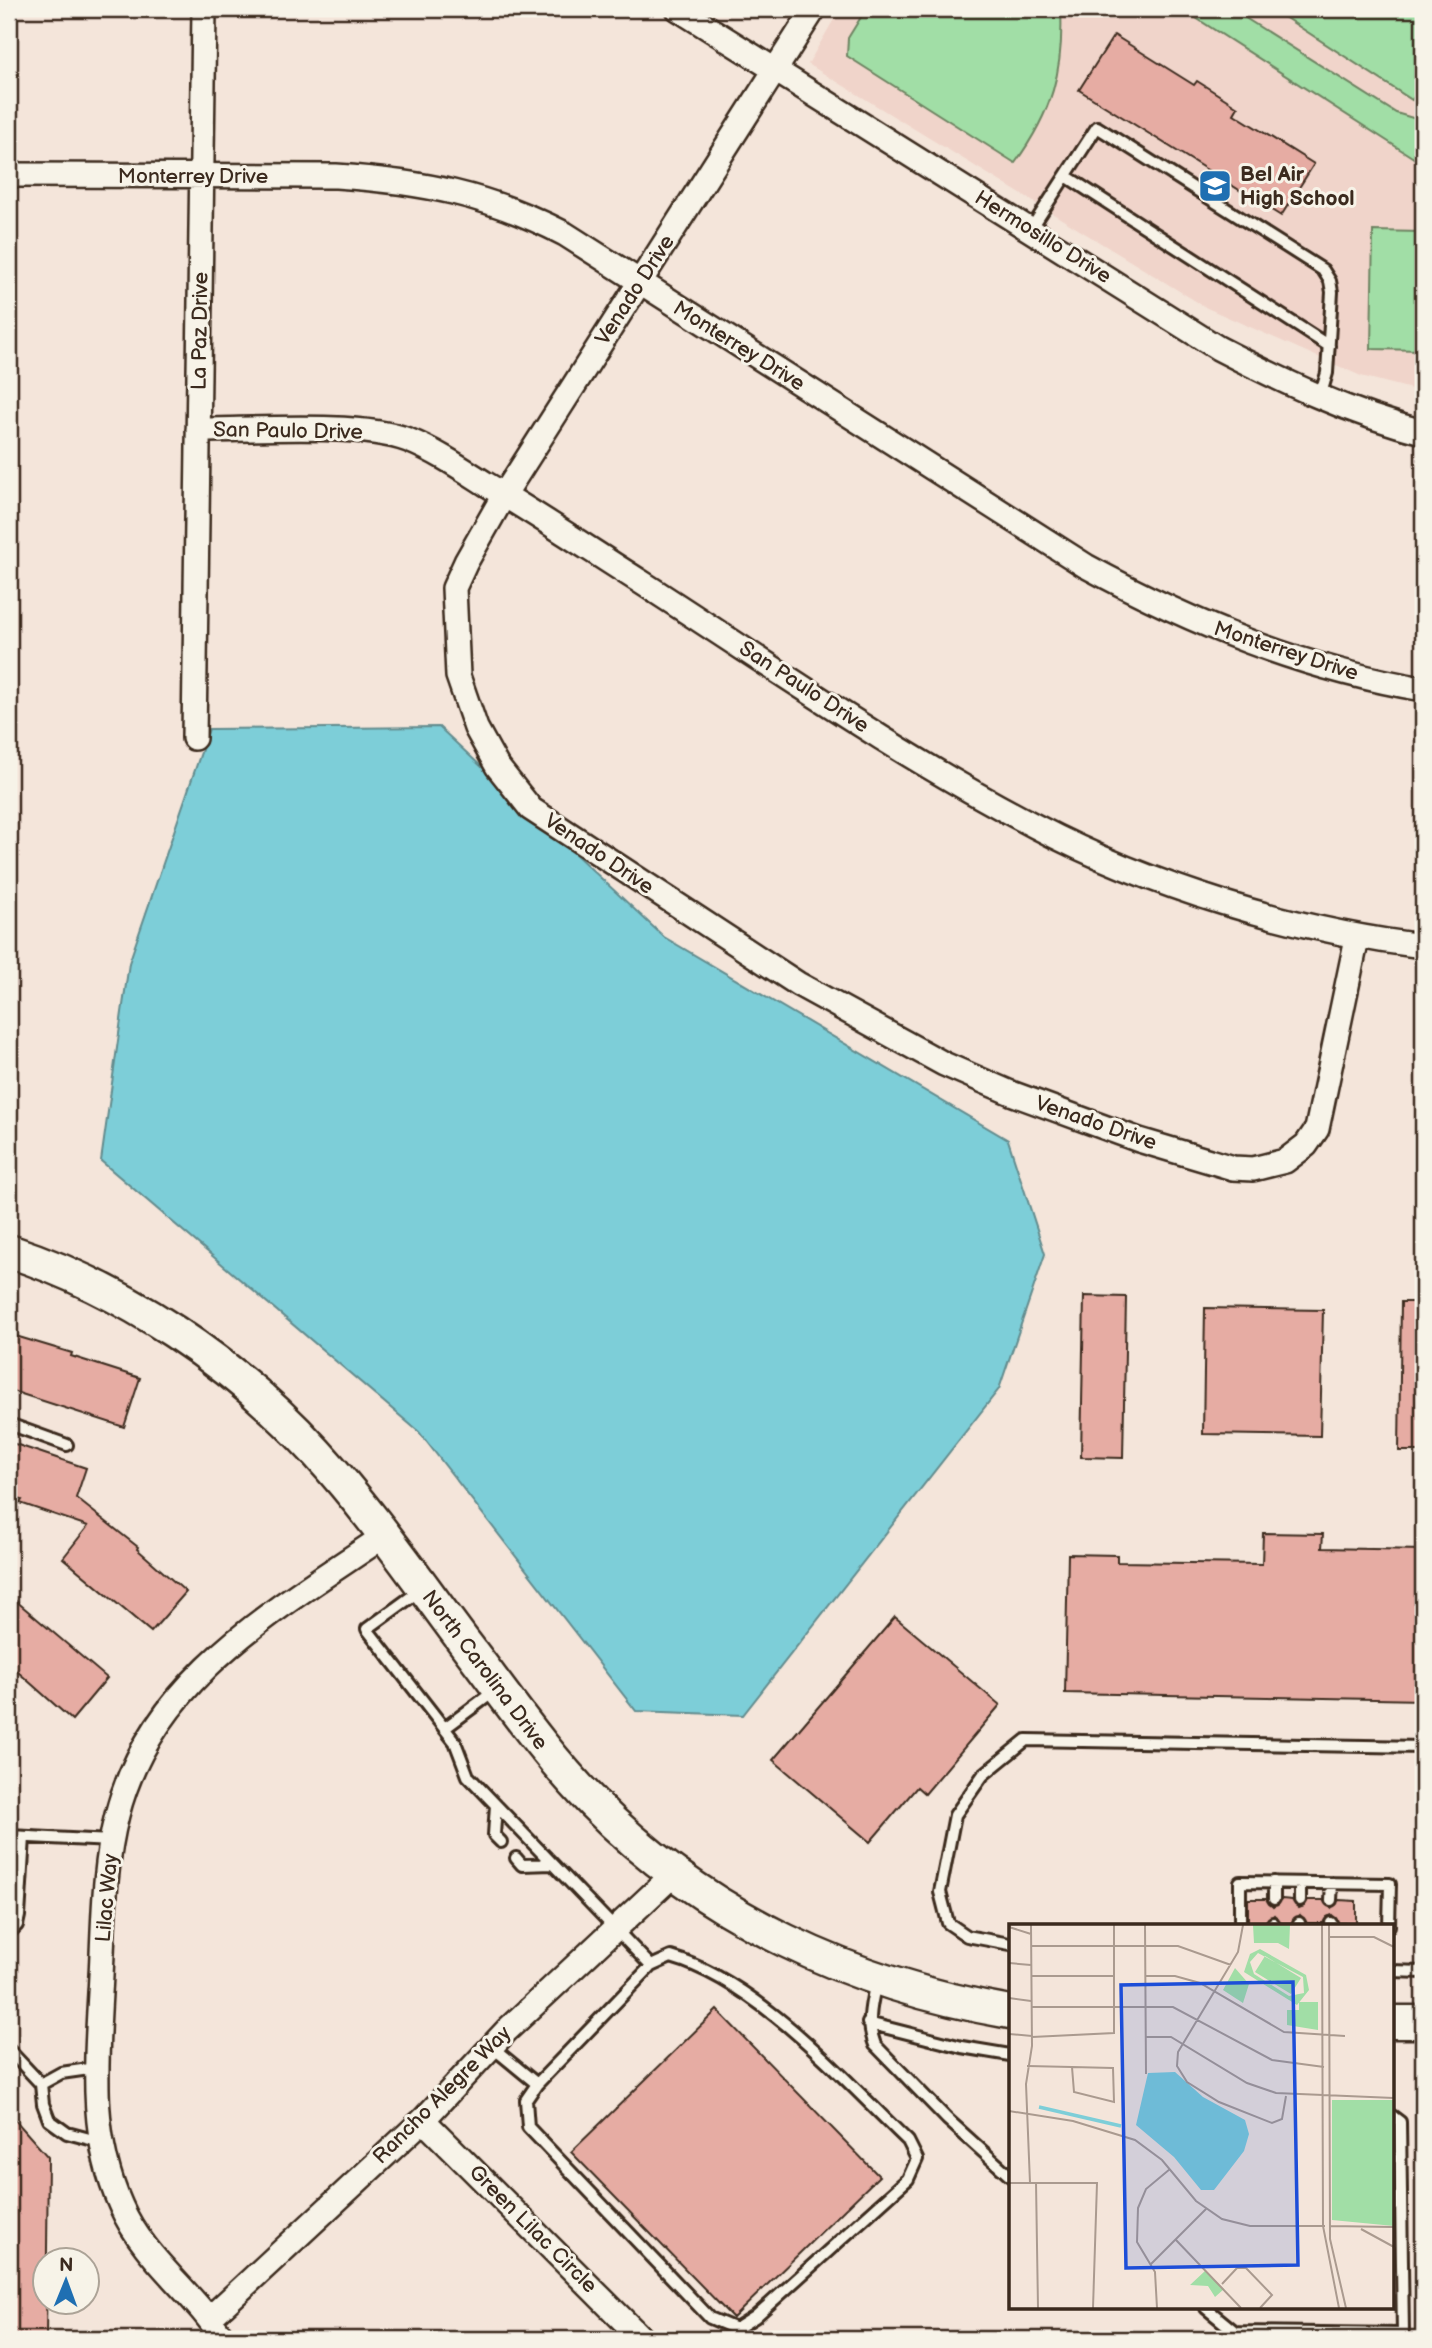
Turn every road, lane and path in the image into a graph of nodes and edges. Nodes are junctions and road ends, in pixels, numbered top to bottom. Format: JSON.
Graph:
{"nodes":[{"id":1,"x":204,"y":9,"type":"edge"},
{"id":2,"x":678,"y":9,"type":"edge"},
{"id":3,"x":814,"y":9,"type":"edge"},
{"id":4,"x":776,"y":68,"type":"junction"},
{"id":5,"x":9,"y":175,"type":"edge"},
{"id":6,"x":202,"y":176,"type":"junction"},
{"id":7,"x":1066,"y":176,"type":"junction"},
{"id":8,"x":1031,"y":229,"type":"junction"},
{"id":9,"x":640,"y":283,"type":"junction"},
{"id":10,"x":1329,"y":346,"type":"junction"},
{"id":11,"x":1320,"y":397,"type":"junction"},
{"id":12,"x":198,"y":430,"type":"junction"},
{"id":13,"x":1423,"y":432,"type":"edge"},
{"id":14,"x":504,"y":495,"type":"junction"},
{"id":15,"x":1423,"y":689,"type":"edge"},
{"id":16,"x":194,"y":738,"type":"dead end"},
{"id":17,"x":1357,"y":938,"type":"junction"},
{"id":18,"x":1423,"y":946,"type":"edge"},
{"id":19,"x":9,"y":1251,"type":"edge"},
{"id":20,"x":9,"y":1424,"type":"edge"},
{"id":21,"x":67,"y":1445,"type":"dead end"},
{"id":22,"x":384,"y":1536,"type":"junction"},
{"id":23,"x":423,"y":1588,"type":"junction"},
{"id":24,"x":499,"y":1688,"type":"junction"},
{"id":25,"x":444,"y":1728,"type":"junction"},
{"id":26,"x":1423,"y":1747,"type":"edge"},
{"id":27,"x":496,"y":1805,"type":"junction"},
{"id":28,"x":9,"y":1836,"type":"edge"},
{"id":29,"x":24,"y":1837,"type":"junction"},
{"id":30,"x":112,"y":1842,"type":"junction"},
{"id":31,"x":501,"y":1842,"type":"dead end"},
{"id":32,"x":516,"y":1858,"type":"dead end"},
{"id":33,"x":552,"y":1864,"type":"junction"},
{"id":34,"x":675,"y":1873,"type":"junction"},
{"id":35,"x":1274,"y":1882,"type":"junction"},
{"id":36,"x":1300,"y":1883,"type":"junction"},
{"id":37,"x":1332,"y":1883,"type":"junction"},
{"id":38,"x":1274,"y":1899,"type":"dead end"},
{"id":39,"x":1300,"y":1900,"type":"dead end"},
{"id":40,"x":1331,"y":1900,"type":"dead end"},
{"id":41,"x":1240,"y":1924,"type":"edge"},
{"id":42,"x":1389,"y":1924,"type":"edge"},
{"id":43,"x":613,"y":1928,"type":"junction"},
{"id":44,"x":9,"y":1933,"type":"edge"},
{"id":45,"x":1009,"y":1944,"type":"edge"},
{"id":46,"x":651,"y":1966,"type":"junction"},
{"id":47,"x":1394,"y":1971,"type":"edge"},
{"id":48,"x":1423,"y":1972,"type":"edge"},
{"id":49,"x":877,"y":1979,"type":"junction"},
{"id":50,"x":1009,"y":2012,"type":"edge"},
{"id":51,"x":1394,"y":2022,"type":"edge"},
{"id":52,"x":1423,"y":2022,"type":"edge"},
{"id":53,"x":868,"y":2023,"type":"junction"},
{"id":54,"x":492,"y":2047,"type":"junction"},
{"id":55,"x":9,"y":2050,"type":"edge"},
{"id":56,"x":1009,"y":2055,"type":"edge"},
{"id":57,"x":96,"y":2068,"type":"junction"},
{"id":58,"x":41,"y":2084,"type":"junction"},
{"id":59,"x":537,"y":2084,"type":"junction"},
{"id":60,"x":1394,"y":2118,"type":"edge"},
{"id":61,"x":423,"y":2120,"type":"junction"},
{"id":62,"x":101,"y":2142,"type":"junction"},
{"id":63,"x":1009,"y":2175,"type":"edge"},
{"id":64,"x":1396,"y":2267,"type":"edge"},
{"id":65,"x":1208,"y":2310,"type":"edge"},
{"id":66,"x":210,"y":2318,"type":"junction"},
{"id":67,"x":1240,"y":2336,"type":"edge"},
{"id":68,"x":1403,"y":2337,"type":"edge"},
{"id":69,"x":223,"y":2339,"type":"edge"},
{"id":70,"x":642,"y":2339,"type":"edge"}],
"edges":[{"from":1,"to":6,"type":"street","name":"La Paz Drive"},
{"from":2,"to":4,"type":"street","name":"Hermosillo Drive"},
{"from":3,"to":4,"type":"street","name":"Venado Drive"},
{"from":4,"to":8,"type":"street","name":"Hermosillo Drive"},
{"from":4,"to":9,"type":"street","name":"Venado Drive"},
{"from":5,"to":6,"type":"street","name":"Monterrey Drive"},
{"from":6,"to":9,"type":"street","name":"Monterrey Drive"},
{"from":6,"to":12,"type":"street","name":"La Paz Drive"},
{"from":7,"to":8,"type":"lane"},
{"from":7,"to":10,"type":"lane"},
{"from":7,"to":10,"type":"lane"},
{"from":8,"to":11,"type":"street","name":"Hermosillo Drive"},
{"from":9,"to":14,"type":"street","name":"Venado Drive"},
{"from":9,"to":15,"type":"street","name":"Monterrey Drive"},
{"from":10,"to":11,"type":"lane"},
{"from":11,"to":13,"type":"street","name":"Hermosillo Drive"},
{"from":12,"to":14,"type":"street","name":"San Paulo Drive"},
{"from":12,"to":16,"type":"street","name":"La Paz Drive"},
{"from":14,"to":17,"type":"street","name":"San Paulo Drive"},
{"from":14,"to":17,"type":"street","name":"Venado Drive"},
{"from":17,"to":18,"type":"street","name":"San Paulo Drive"},
{"from":19,"to":22,"type":"main road","name":"North Carolina Drive"},
{"from":20,"to":21,"type":"lane"},
{"from":22,"to":23,"type":"main road","name":"North Carolina Drive"},
{"from":22,"to":30,"type":"street","name":"Lilac Way"},
{"from":23,"to":24,"type":"main road","name":"North Carolina Drive"},
{"from":23,"to":25,"type":"lane"},
{"from":24,"to":25,"type":"lane"},
{"from":24,"to":34,"type":"main road","name":"North Carolina Drive"},
{"from":25,"to":27,"type":"lane"},
{"from":26,"to":45,"type":"lane"},
{"from":27,"to":31,"type":"lane"},
{"from":27,"to":33,"type":"lane"},
{"from":28,"to":29,"type":"lane"},
{"from":29,"to":30,"type":"lane"},
{"from":29,"to":44,"type":"lane"},
{"from":30,"to":57,"type":"street","name":"Lilac Way"},
{"from":32,"to":33,"type":"lane"},
{"from":33,"to":43,"type":"lane"},
{"from":34,"to":43,"type":"street","name":"Rancho Alegre Way"},
{"from":34,"to":49,"type":"main road","name":"North Carolina Drive"},
{"from":35,"to":36,"type":"lane"},
{"from":35,"to":38,"type":"lane"},
{"from":35,"to":41,"type":"lane"},
{"from":36,"to":37,"type":"lane"},
{"from":36,"to":39,"type":"lane"},
{"from":37,"to":40,"type":"lane"},
{"from":37,"to":42,"type":"lane"},
{"from":43,"to":46,"type":"lane"},
{"from":43,"to":54,"type":"street","name":"Rancho Alegre Way"},
{"from":46,"to":59,"type":"lane"},
{"from":46,"to":59,"type":"lane"},
{"from":47,"to":48,"type":"lane"},
{"from":49,"to":50,"type":"main road","name":"North Carolina Drive"},
{"from":49,"to":53,"type":"lane"},
{"from":51,"to":52,"type":"main road"},
{"from":53,"to":56,"type":"lane"},
{"from":53,"to":63,"type":"lane"},
{"from":54,"to":59,"type":"lane"},
{"from":54,"to":61,"type":"street","name":"Rancho Alegre Way"},
{"from":55,"to":58,"type":"lane"},
{"from":57,"to":58,"type":"lane"},
{"from":57,"to":62,"type":"street","name":"Lilac Way"},
{"from":58,"to":62,"type":"lane"},
{"from":60,"to":64,"type":"lane"},
{"from":61,"to":66,"type":"street","name":"Rancho Alegre Way"},
{"from":61,"to":70,"type":"street","name":"Green Lilac Circle"},
{"from":62,"to":66,"type":"street","name":"Lilac Way"},
{"from":64,"to":68,"type":"lane"},
{"from":65,"to":67,"type":"lane"},
{"from":66,"to":69,"type":"street","name":"Lilac Way"},
{"from":67,"to":68,"type":"lane"}]}
